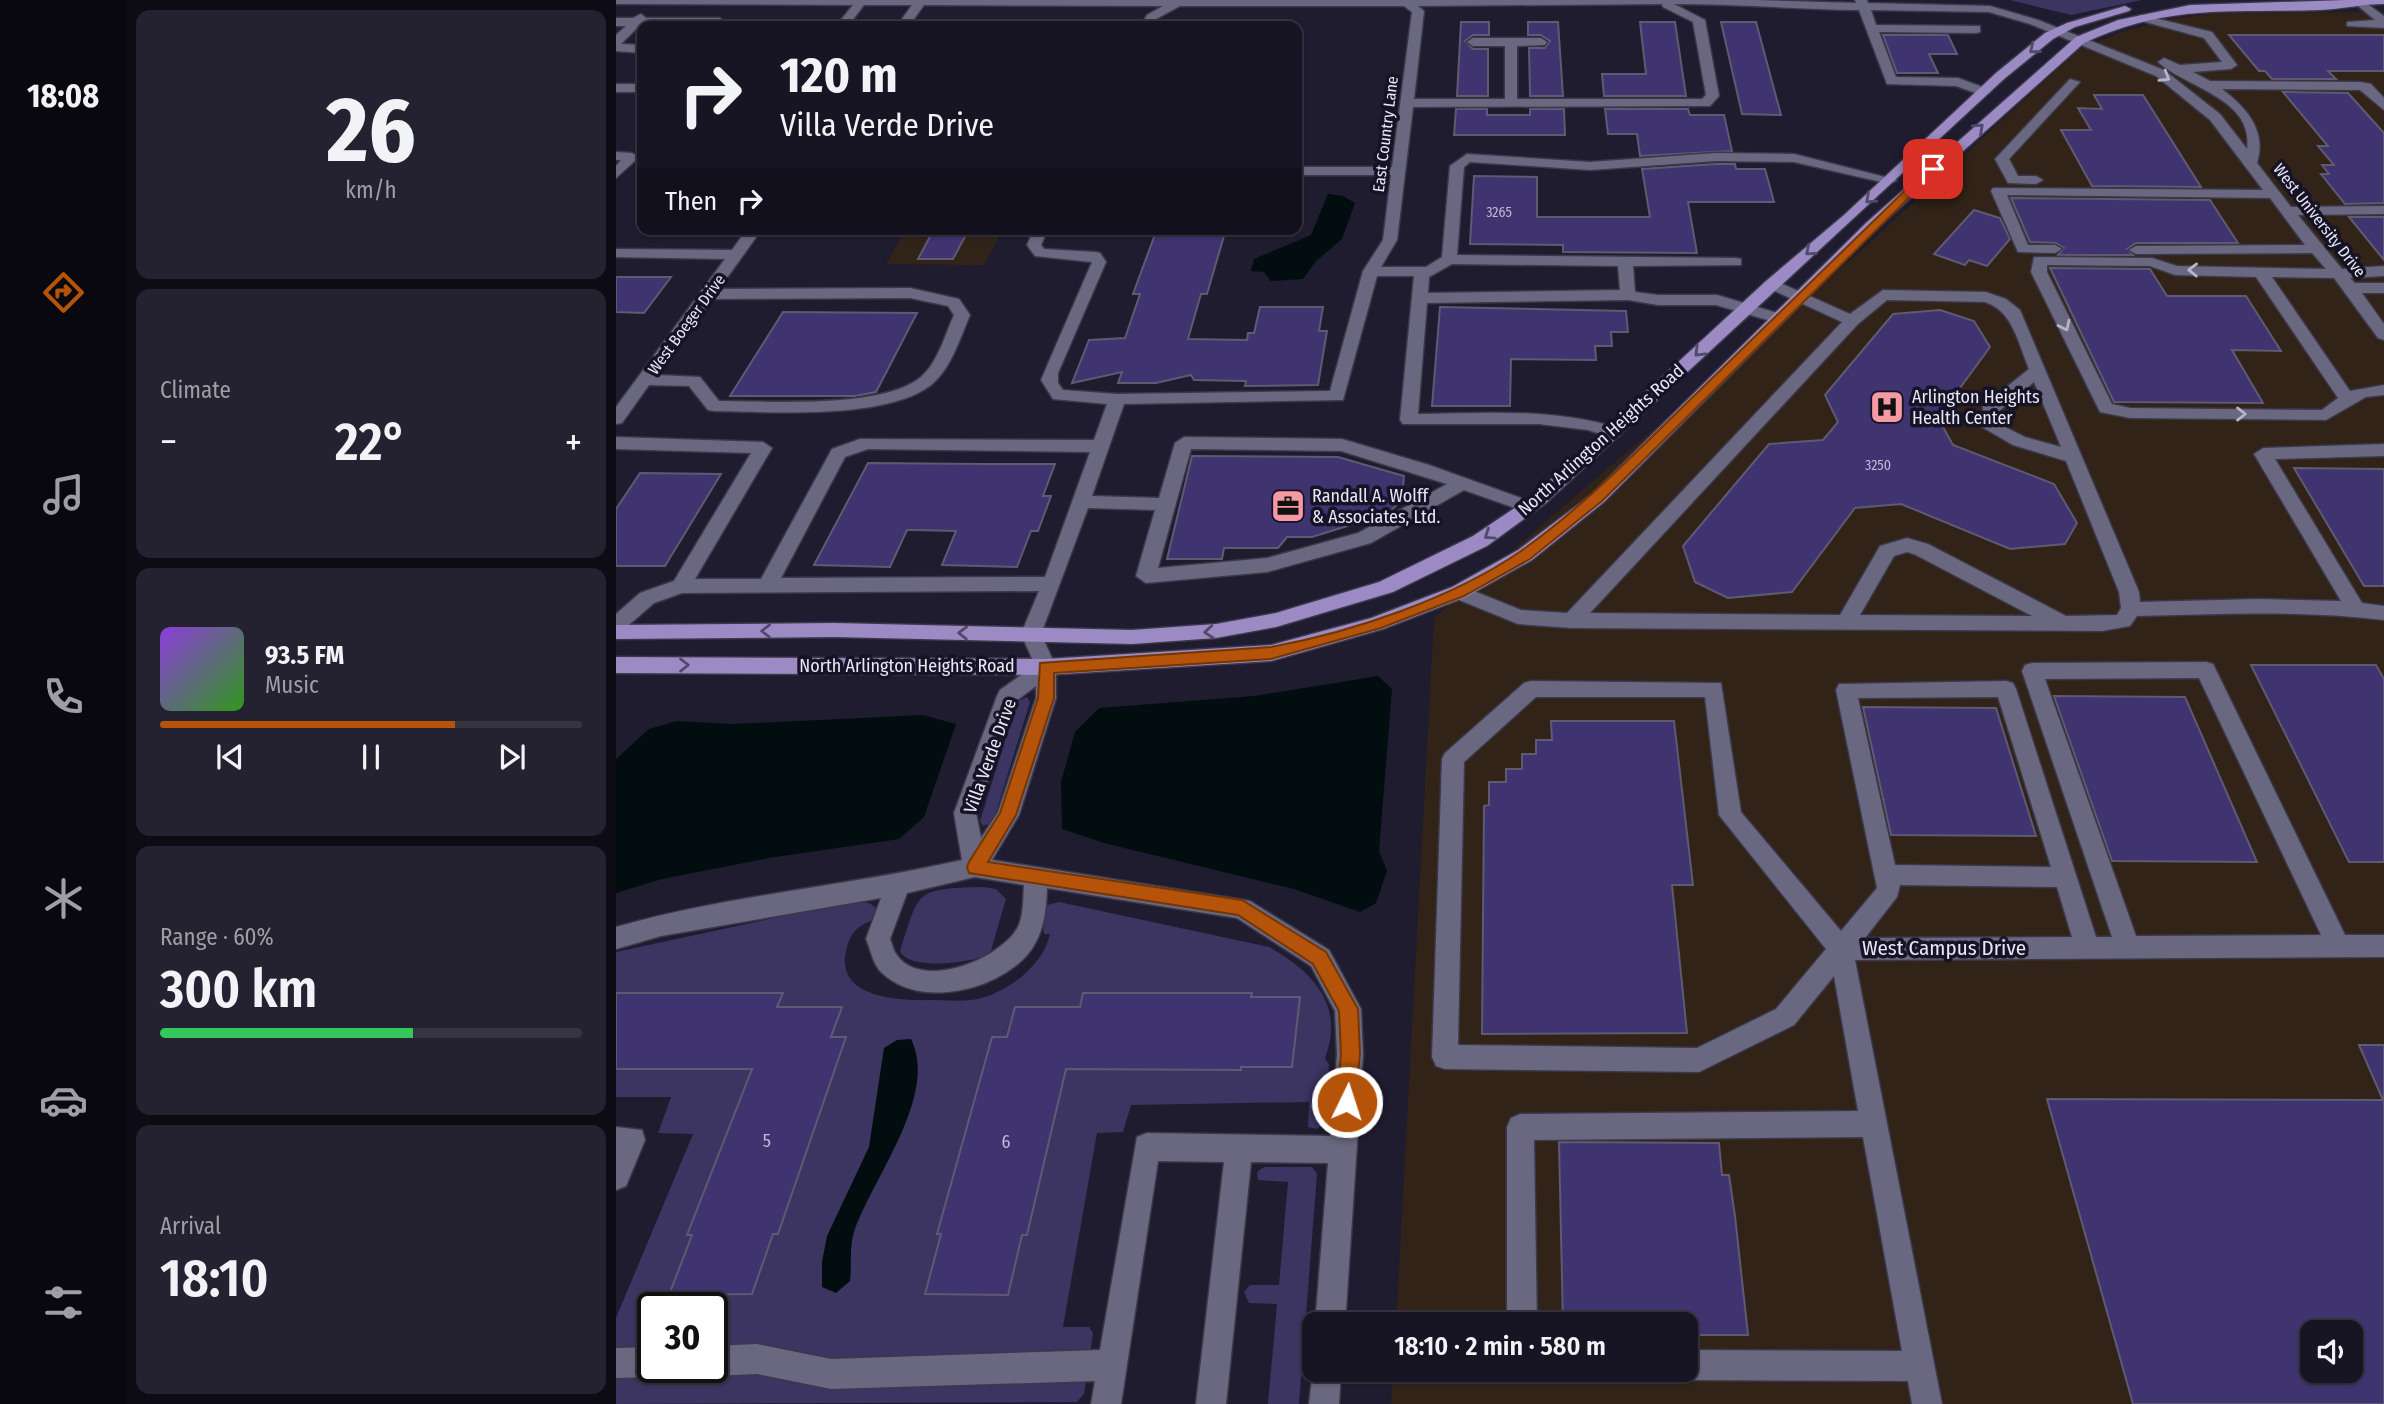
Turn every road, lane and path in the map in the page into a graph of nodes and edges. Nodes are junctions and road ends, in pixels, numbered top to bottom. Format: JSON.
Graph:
{"nodes":[{"id":1,"x":694,"y":0,"type":"edge"},
{"id":2,"x":1748,"y":0,"type":"edge"},
{"id":3,"x":1985,"y":0,"type":"edge"},
{"id":4,"x":2185,"y":0,"type":"edge"},
{"id":5,"x":2354,"y":0,"type":"edge"},
{"id":6,"x":616,"y":1,"type":"edge"},
{"id":7,"x":658,"y":1,"type":"edge"},
{"id":8,"x":708,"y":1,"type":"edge"},
{"id":9,"x":833,"y":1,"type":"edge"},
{"id":10,"x":921,"y":1,"type":"edge"},
{"id":11,"x":1159,"y":1,"type":"edge"},
{"id":12,"x":1275,"y":1,"type":"edge"},
{"id":13,"x":1404,"y":1,"type":"edge"},
{"id":14,"x":1723,"y":1,"type":"edge"},
{"id":15,"x":2384,"y":1,"type":"edge"},
{"id":16,"x":861,"y":2,"type":"junction"},
{"id":17,"x":1655,"y":2,"type":"edge"},
{"id":18,"x":1862,"y":2,"type":"edge"},
{"id":19,"x":1894,"y":2,"type":"edge"},
{"id":20,"x":1126,"y":3,"type":"junction"},
{"id":21,"x":1178,"y":3,"type":"junction"},
{"id":22,"x":2142,"y":18,"type":"junction"},
{"id":23,"x":1699,"y":20,"type":"junction"},
{"id":24,"x":637,"y":21,"type":"edge"},
{"id":25,"x":687,"y":21,"type":"edge"},
{"id":26,"x":846,"y":21,"type":"edge"},
{"id":27,"x":907,"y":21,"type":"edge"},
{"id":28,"x":1149,"y":21,"type":"edge"},
{"id":29,"x":616,"y":22,"type":"edge"},
{"id":30,"x":636,"y":22,"type":"joint"},
{"id":31,"x":2384,"y":23,"type":"edge"},
{"id":32,"x":2351,"y":24,"type":"dead end"},
{"id":33,"x":2071,"y":25,"type":"junction"},
{"id":34,"x":1870,"y":28,"type":"junction"},
{"id":35,"x":1976,"y":29,"type":"dead end"},
{"id":36,"x":2057,"y":31,"type":"junction"},
{"id":37,"x":2093,"y":34,"type":"junction"},
{"id":38,"x":2080,"y":40,"type":"junction"},
{"id":39,"x":1473,"y":42,"type":"dead end"},
{"id":40,"x":1511,"y":42,"type":"junction"},
{"id":41,"x":1541,"y":42,"type":"dead end"},
{"id":42,"x":616,"y":45,"type":"edge"},
{"id":43,"x":637,"y":48,"type":"edge"},
{"id":44,"x":2178,"y":69,"type":"junction"},
{"id":45,"x":2074,"y":82,"type":"dead end"},
{"id":46,"x":2208,"y":85,"type":"junction"},
{"id":47,"x":616,"y":88,"type":"edge"},
{"id":48,"x":637,"y":88,"type":"edge"},
{"id":49,"x":1984,"y":92,"type":"junction"},
{"id":50,"x":1407,"y":103,"type":"junction"},
{"id":51,"x":1511,"y":103,"type":"junction"},
{"id":52,"x":2384,"y":106,"type":"edge"},
{"id":53,"x":616,"y":156,"type":"edge"},
{"id":54,"x":2252,"y":161,"type":"junction"},
{"id":55,"x":1302,"y":171,"type":"edge"},
{"id":56,"x":1398,"y":171,"type":"junction"},
{"id":57,"x":616,"y":174,"type":"edge"},
{"id":58,"x":1891,"y":180,"type":"junction"},
{"id":59,"x":2271,"y":187,"type":"junction"},
{"id":60,"x":2384,"y":210,"type":"edge"},
{"id":61,"x":2287,"y":211,"type":"junction"},
{"id":62,"x":751,"y":235,"type":"edge"},
{"id":63,"x":1038,"y":235,"type":"edge"},
{"id":64,"x":2316,"y":249,"type":"junction"},
{"id":65,"x":616,"y":253,"type":"edge"},
{"id":66,"x":736,"y":255,"type":"junction"},
{"id":67,"x":1449,"y":259,"type":"junction"},
{"id":68,"x":1625,"y":262,"type":"junction"},
{"id":69,"x":1736,"y":262,"type":"dead end"},
{"id":70,"x":1371,"y":271,"type":"junction"},
{"id":71,"x":1422,"y":271,"type":"junction"},
{"id":72,"x":2384,"y":271,"type":"edge"},
{"id":73,"x":2261,"y":272,"type":"junction"},
{"id":74,"x":2337,"y":274,"type":"junction"},
{"id":75,"x":1771,"y":284,"type":"junction"},
{"id":76,"x":2351,"y":288,"type":"junction"},
{"id":77,"x":2384,"y":288,"type":"edge"},
{"id":78,"x":707,"y":295,"type":"junction"},
{"id":79,"x":1628,"y":295,"type":"junction"},
{"id":80,"x":1800,"y":296,"type":"junction"},
{"id":81,"x":1419,"y":298,"type":"junction"},
{"id":82,"x":1745,"y":307,"type":"junction"},
{"id":83,"x":1778,"y":318,"type":"junction"},
{"id":84,"x":1852,"y":321,"type":"junction"},
{"id":85,"x":2384,"y":335,"type":"edge"},
{"id":86,"x":2038,"y":370,"type":"junction"},
{"id":87,"x":645,"y":380,"type":"junction"},
{"id":88,"x":2384,"y":390,"type":"edge"},
{"id":89,"x":1117,"y":399,"type":"junction"},
{"id":90,"x":2347,"y":399,"type":"junction"},
{"id":91,"x":618,"y":413,"type":"edge"},
{"id":92,"x":1613,"y":432,"type":"junction"},
{"id":93,"x":616,"y":443,"type":"edge"},
{"id":94,"x":1100,"y":446,"type":"junction"},
{"id":95,"x":2384,"y":450,"type":"edge"},
{"id":96,"x":2074,"y":457,"type":"junction"},
{"id":97,"x":1462,"y":484,"type":"junction"},
{"id":98,"x":1080,"y":502,"type":"junction"},
{"id":99,"x":1167,"y":504,"type":"junction"},
{"id":100,"x":1530,"y":507,"type":"junction"},
{"id":101,"x":1052,"y":584,"type":"junction"},
{"id":102,"x":681,"y":586,"type":"junction"},
{"id":103,"x":767,"y":586,"type":"junction"},
{"id":104,"x":1459,"y":592,"type":"junction"},
{"id":105,"x":2130,"y":609,"type":"junction"},
{"id":106,"x":2356,"y":609,"type":"junction"},
{"id":107,"x":2384,"y":613,"type":"edge"},
{"id":108,"x":1571,"y":621,"type":"junction"},
{"id":109,"x":1846,"y":622,"type":"junction"},
{"id":110,"x":2064,"y":624,"type":"junction"},
{"id":111,"x":616,"y":625,"type":"edge"},
{"id":112,"x":616,"y":632,"type":"edge"},
{"id":113,"x":1031,"y":634,"type":"junction"},
{"id":114,"x":616,"y":665,"type":"edge"},
{"id":115,"x":1046,"y":667,"type":"junction"},
{"id":116,"x":975,"y":867,"type":"junction"},
{"id":117,"x":1886,"y":875,"type":"junction"},
{"id":118,"x":2065,"y":877,"type":"junction"},
{"id":119,"x":1037,"y":878,"type":"junction"},
{"id":120,"x":898,"y":884,"type":"junction"},
{"id":121,"x":616,"y":938,"type":"edge"},
{"id":122,"x":2338,"y":946,"type":"junction"},
{"id":123,"x":2384,"y":946,"type":"edge"},
{"id":124,"x":2128,"y":947,"type":"junction"},
{"id":125,"x":2088,"y":948,"type":"junction"},
{"id":126,"x":1841,"y":949,"type":"junction"},
{"id":127,"x":1875,"y":1124,"type":"junction"},
{"id":128,"x":616,"y":1140,"type":"edge"},
{"id":129,"x":1239,"y":1148,"type":"junction"},
{"id":130,"x":1343,"y":1150,"type":"junction"},
{"id":131,"x":616,"y":1176,"type":"edge"},
{"id":132,"x":1331,"y":1312,"type":"edge"},
{"id":133,"x":1522,"y":1312,"type":"edge"},
{"id":134,"x":728,"y":1360,"type":"edge"},
{"id":135,"x":637,"y":1362,"type":"edge"},
{"id":136,"x":616,"y":1363,"type":"edge"},
{"id":137,"x":1112,"y":1365,"type":"junction"},
{"id":138,"x":1698,"y":1365,"type":"edge"},
{"id":139,"x":1920,"y":1366,"type":"junction"},
{"id":140,"x":1325,"y":1382,"type":"edge"},
{"id":141,"x":1106,"y":1404,"type":"edge"},
{"id":142,"x":1211,"y":1404,"type":"edge"},
{"id":143,"x":1324,"y":1404,"type":"edge"},
{"id":144,"x":1927,"y":1404,"type":"edge"}],
"edges":[{"from":1,"to":7,"type":"street","name":"West University Drive"},
{"from":1,"to":8,"type":"street","name":"West University Drive"},
{"from":2,"to":14,"type":"street","name":"West University Drive"},
{"from":2,"to":18,"type":"street","name":"West University Drive"},
{"from":3,"to":33,"type":"street"},
{"from":4,"to":33,"type":"main road","name":"North Arlington Heights Road"},
{"from":5,"to":15,"type":"main road","name":"North Arlington Heights Road"},
{"from":5,"to":22,"type":"main road","name":"North Arlington Heights Road"},
{"from":5,"to":31,"type":"street"},
{"from":6,"to":7,"type":"street","name":"West University Drive"},
{"from":7,"to":24,"type":"street"},
{"from":8,"to":9,"type":"street","name":"West University Drive"},
{"from":8,"to":25,"type":"street"},
{"from":9,"to":16,"type":"street","name":"West University Drive"},
{"from":10,"to":16,"type":"street","name":"West University Drive"},
{"from":10,"to":20,"type":"street","name":"West University Drive"},
{"from":10,"to":27,"type":"street"},
{"from":11,"to":20,"type":"street","name":"West University Drive"},
{"from":11,"to":21,"type":"street","name":"West University Drive"},
{"from":12,"to":13,"type":"street","name":"West University Drive"},
{"from":12,"to":21,"type":"street","name":"West University Drive"},
{"from":13,"to":17,"type":"street","name":"West University Drive"},
{"from":13,"to":50,"type":"street","name":"East Country Lane"},
{"from":14,"to":17,"type":"street","name":"West University Drive"},
{"from":14,"to":23,"type":"street"},
{"from":16,"to":26,"type":"street"},
{"from":17,"to":23,"type":"street"},
{"from":18,"to":19,"type":"street","name":"West University Drive"},
{"from":18,"to":34,"type":"street"},
{"from":19,"to":36,"type":"street","name":"West University Drive"},
{"from":20,"to":28,"type":"street"},
{"from":21,"to":28,"type":"street"},
{"from":22,"to":37,"type":"main road","name":"North Arlington Heights Road"},
{"from":22,"to":44,"type":"street"},
{"from":23,"to":51,"type":"street"},
{"from":29,"to":30,"type":"street"},
{"from":30,"to":42,"type":"street"},
{"from":31,"to":32,"type":"street"},
{"from":33,"to":36,"type":"main road","name":"North Arlington Heights Road"},
{"from":33,"to":37,"type":"street"},
{"from":34,"to":35,"type":"street"},
{"from":34,"to":49,"type":"street"},
{"from":36,"to":38,"type":"street","name":"West University Drive"},
{"from":36,"to":49,"type":"main road","name":"North Arlington Heights Road","one_way":true},
{"from":37,"to":38,"type":"main road","name":"North Arlington Heights Road"},
{"from":37,"to":44,"type":"street"},
{"from":38,"to":54,"type":"street","name":"West University Drive","one_way":true},
{"from":80,"to":38,"type":"main road","name":"North Arlington Heights Road","one_way":true},
{"from":39,"to":40,"type":"street"},
{"from":40,"to":41,"type":"street"},
{"from":40,"to":51,"type":"street"},
{"from":42,"to":43,"type":"street"},
{"from":44,"to":46,"type":"street"},
{"from":45,"to":59,"type":"street"},
{"from":46,"to":52,"type":"street"},
{"from":46,"to":54,"type":"street"},
{"from":47,"to":48,"type":"street"},
{"from":49,"to":58,"type":"main road","name":"North Arlington Heights Road"},
{"from":50,"to":51,"type":"street"},
{"from":50,"to":56,"type":"street","name":"East Country Lane"},
{"from":53,"to":57,"type":"street"},
{"from":54,"to":59,"type":"street","name":"West University Drive"},
{"from":55,"to":56,"type":"street"},
{"from":56,"to":70,"type":"street","name":"East Country Lane"},
{"from":58,"to":67,"type":"street"},
{"from":58,"to":75,"type":"main road","name":"North Arlington Heights Road","one_way":true},
{"from":59,"to":61,"type":"street","name":"West University Drive"},
{"from":59,"to":64,"type":"street"},
{"from":60,"to":61,"type":"street"},
{"from":61,"to":64,"type":"street","name":"West University Drive"},
{"from":62,"to":66,"type":"street","name":"West Boeger Drive"},
{"from":63,"to":89,"type":"street"},
{"from":64,"to":74,"type":"street","name":"West University Drive"},
{"from":65,"to":66,"type":"street"},
{"from":66,"to":78,"type":"street","name":"West Boeger Drive"},
{"from":67,"to":68,"type":"street"},
{"from":67,"to":71,"type":"street"},
{"from":68,"to":69,"type":"street"},
{"from":68,"to":79,"type":"street"},
{"from":70,"to":71,"type":"street"},
{"from":70,"to":89,"type":"street","name":"East Country Lane"},
{"from":71,"to":81,"type":"street"},
{"from":72,"to":74,"type":"street"},
{"from":73,"to":74,"type":"street"},
{"from":73,"to":90,"type":"street"},
{"from":73,"to":90,"type":"street","one_way":true},
{"from":74,"to":76,"type":"street","name":"West University Drive"},
{"from":75,"to":80,"type":"street"},
{"from":75,"to":82,"type":"main road","name":"North Arlington Heights Road"},
{"from":76,"to":77,"type":"street"},
{"from":76,"to":85,"type":"street","name":"West University Drive"},
{"from":78,"to":87,"type":"street","name":"West Boeger Drive"},
{"from":78,"to":87,"type":"street"},
{"from":79,"to":81,"type":"street"},
{"from":79,"to":82,"type":"street"},
{"from":80,"to":83,"type":"main road","name":"North Arlington Heights Road"},
{"from":80,"to":84,"type":"street"},
{"from":81,"to":92,"type":"street"},
{"from":82,"to":83,"type":"street"},
{"from":82,"to":92,"type":"main road","name":"North Arlington Heights Road","one_way":true},
{"from":83,"to":104,"type":"main road","name":"North Arlington Heights Road"},
{"from":84,"to":86,"type":"street"},
{"from":84,"to":108,"type":"street"},
{"from":86,"to":96,"type":"street"},
{"from":86,"to":96,"type":"street"},
{"from":87,"to":91,"type":"street","name":"West Boeger Drive"},
{"from":88,"to":90,"type":"street"},
{"from":89,"to":94,"type":"street"},
{"from":92,"to":100,"type":"main road","name":"North Arlington Heights Road"},
{"from":93,"to":102,"type":"street"},
{"from":94,"to":98,"type":"street"},
{"from":94,"to":103,"type":"street"},
{"from":95,"to":106,"type":"street"},
{"from":96,"to":105,"type":"street"},
{"from":97,"to":99,"type":"street"},
{"from":97,"to":99,"type":"street"},
{"from":97,"to":100,"type":"street"},
{"from":98,"to":99,"type":"street"},
{"from":98,"to":101,"type":"street"},
{"from":100,"to":113,"type":"main road","name":"North Arlington Heights Road","one_way":true},
{"from":101,"to":103,"type":"street"},
{"from":101,"to":113,"type":"street"},
{"from":102,"to":103,"type":"street"},
{"from":102,"to":111,"type":"street"},
{"from":104,"to":108,"type":"street"},
{"from":104,"to":115,"type":"main road","name":"North Arlington Heights Road"},
{"from":105,"to":106,"type":"street"},
{"from":105,"to":110,"type":"street"},
{"from":106,"to":107,"type":"street"},
{"from":108,"to":109,"type":"street"},
{"from":109,"to":110,"type":"street"},
{"from":109,"to":110,"type":"street"},
{"from":113,"to":112,"type":"main road","name":"North Arlington Heights Road","one_way":true},
{"from":113,"to":115,"type":"street"},
{"from":114,"to":115,"type":"main road","name":"North Arlington Heights Road","one_way":true},
{"from":115,"to":116,"type":"street","name":"Villa Verde Drive"},
{"from":115,"to":116,"type":"street","name":"Villa Verde Drive"},
{"from":116,"to":119,"type":"street"},
{"from":116,"to":120,"type":"street"},
{"from":117,"to":118,"type":"street"},
{"from":117,"to":118,"type":"street"},
{"from":117,"to":126,"type":"street"},
{"from":118,"to":125,"type":"street"},
{"from":119,"to":120,"type":"street"},
{"from":119,"to":130,"type":"street"},
{"from":120,"to":121,"type":"street"},
{"from":122,"to":123,"type":"street","name":"West Campus Drive"},
{"from":122,"to":124,"type":"street","name":"West Campus Drive"},
{"from":122,"to":124,"type":"street"},
{"from":124,"to":125,"type":"street","name":"West Campus Drive"},
{"from":125,"to":126,"type":"street","name":"West Campus Drive"},
{"from":126,"to":126,"type":"street"},
{"from":126,"to":127,"type":"street","name":"West Campus Drive"},
{"from":127,"to":133,"type":"street"},
{"from":127,"to":139,"type":"street","name":"West Campus Drive"},
{"from":128,"to":131,"type":"street"},
{"from":129,"to":130,"type":"street"},
{"from":129,"to":137,"type":"street"},
{"from":129,"to":142,"type":"street"},
{"from":130,"to":132,"type":"street"},
{"from":134,"to":137,"type":"street"},
{"from":135,"to":136,"type":"street"},
{"from":137,"to":141,"type":"street"},
{"from":138,"to":139,"type":"street"},
{"from":139,"to":144,"type":"street","name":"West Campus Drive"},
{"from":140,"to":143,"type":"street"}]}
